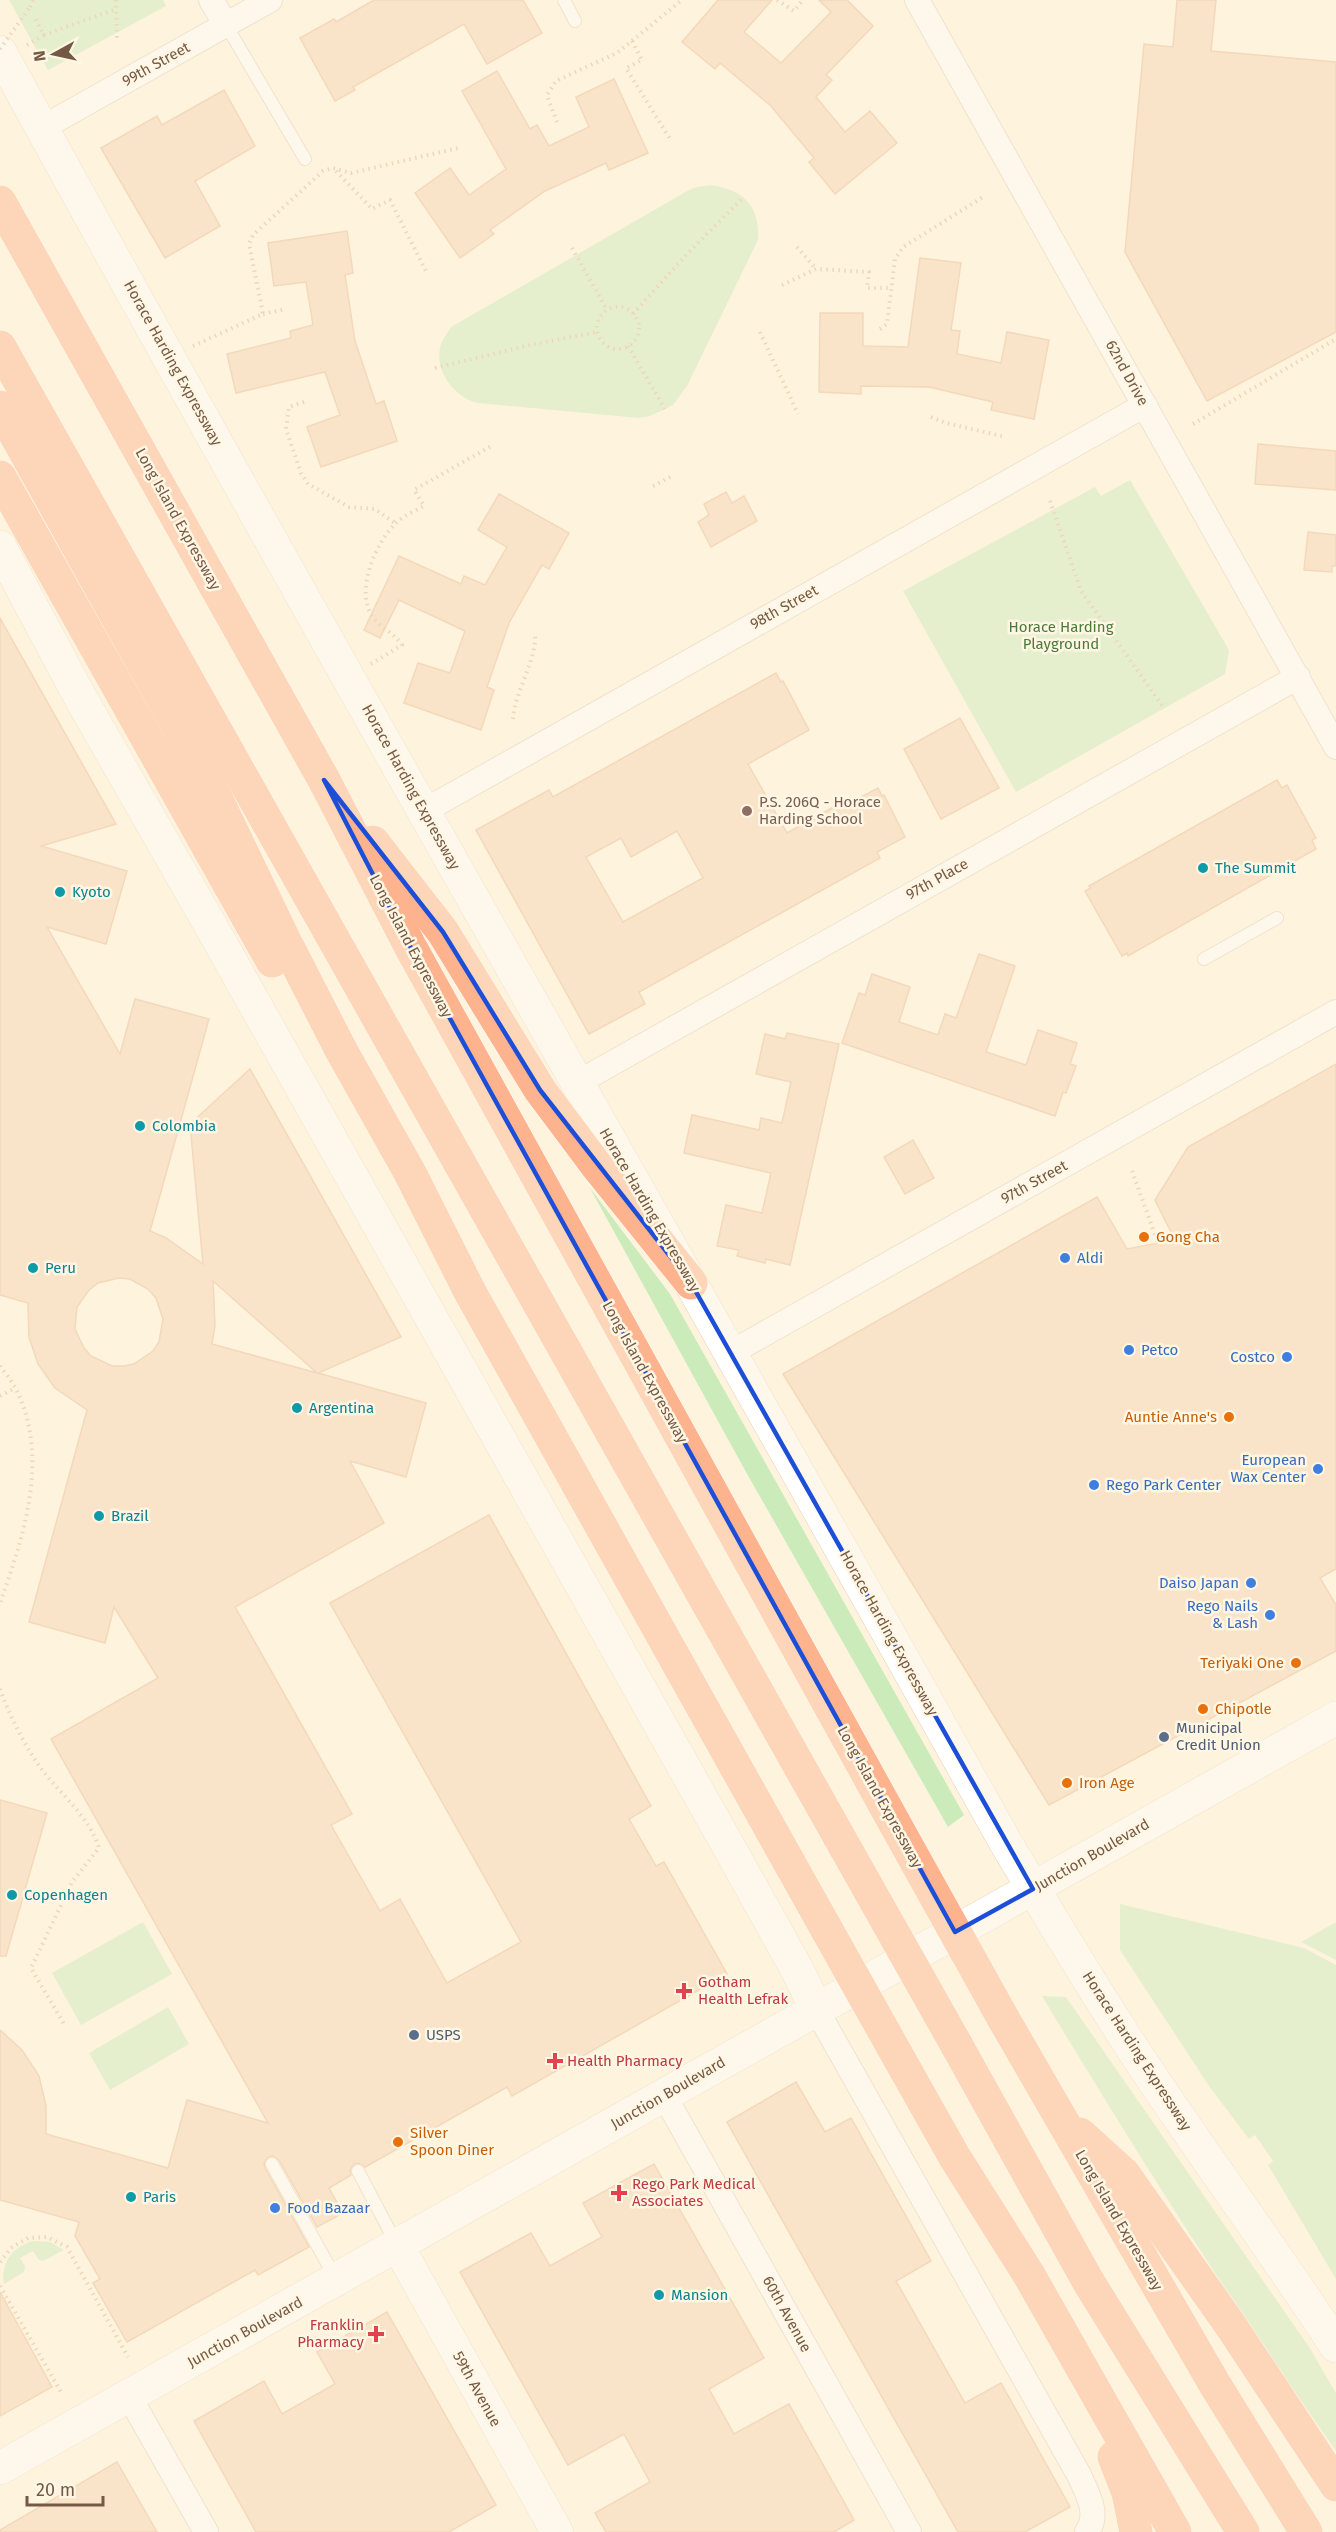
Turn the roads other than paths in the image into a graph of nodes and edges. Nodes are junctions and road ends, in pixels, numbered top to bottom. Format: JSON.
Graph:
{"nodes":[{"id":1,"x":211,"y":0,"type":"edge"},
{"id":2,"x":270,"y":0,"type":"edge"},
{"id":3,"x":564,"y":0,"type":"edge"},
{"id":4,"x":917,"y":0,"type":"edge"},
{"id":5,"x":576,"y":21,"type":"dead end"},
{"id":6,"x":226,"y":25,"type":"junction"},
{"id":7,"x":8,"y":49,"type":"edge"},
{"id":8,"x":42,"y":129,"type":"junction"},
{"id":9,"x":305,"y":159,"type":"dead end"},
{"id":10,"x":0,"y":202,"type":"edge"},
{"id":11,"x":0,"y":347,"type":"edge"},
{"id":12,"x":1145,"y":405,"type":"junction"},
{"id":13,"x":0,"y":406,"type":"edge"},
{"id":14,"x":0,"y":477,"type":"edge"},
{"id":15,"x":0,"y":547,"type":"edge"},
{"id":16,"x":1298,"y":677,"type":"junction"},
{"id":17,"x":1336,"y":747,"type":"edge"},
{"id":18,"x":324,"y":780,"type":"junction"},
{"id":19,"x":424,"y":811,"type":"junction"},
{"id":20,"x":1277,"y":918,"type":"dead end"},
{"id":21,"x":1204,"y":958,"type":"dead end"},
{"id":22,"x":1336,"y":1012,"type":"edge"},
{"id":23,"x":577,"y":1083,"type":"junction"},
{"id":24,"x":691,"y":1283,"type":"junction"},
{"id":25,"x":470,"y":1292,"type":"junction"},
{"id":26,"x":732,"y":1352,"type":"junction"},
{"id":27,"x":1336,"y":1718,"type":"edge"},
{"id":28,"x":1033,"y":1889,"type":"junction"},
{"id":29,"x":816,"y":2009,"type":"junction"},
{"id":30,"x":664,"y":2095,"type":"junction"},
{"id":31,"x":1059,"y":2115,"type":"junction"},
{"id":32,"x":954,"y":2156,"type":"junction"},
{"id":33,"x":272,"y":2164,"type":"dead end"},
{"id":34,"x":358,"y":2171,"type":"dead end"},
{"id":35,"x":398,"y":2246,"type":"junction"},
{"id":36,"x":337,"y":2280,"type":"junction"},
{"id":37,"x":1336,"y":2346,"type":"edge"},
{"id":38,"x":129,"y":2396,"type":"junction"},
{"id":39,"x":0,"y":2468,"type":"edge"},
{"id":40,"x":1336,"y":2485,"type":"edge"},
{"id":41,"x":1090,"y":2529,"type":"edge"},
{"id":42,"x":206,"y":2532,"type":"edge"},
{"id":43,"x":557,"y":2532,"type":"edge"},
{"id":44,"x":909,"y":2532,"type":"edge"},
{"id":45,"x":1136,"y":2532,"type":"edge"},
{"id":46,"x":1175,"y":2532,"type":"edge"},
{"id":47,"x":1242,"y":2532,"type":"edge"},
{"id":48,"x":1306,"y":2532,"type":"edge"}],
"edges":[{"from":1,"to":6,"type":"street"},
{"from":2,"to":6,"type":"street","name":"99th Street"},
{"from":3,"to":5,"type":"lane"},
{"from":4,"to":12,"type":"street","name":"62nd Drive"},
{"from":6,"to":8,"type":"street","name":"99th Street"},
{"from":6,"to":9,"type":"lane"},
{"from":7,"to":8,"type":"main road","name":"Horace Harding Expressway"},
{"from":8,"to":19,"type":"main road","name":"Horace Harding Expressway"},
{"from":10,"to":18,"type":"highway","name":"Long Island Expressway"},
{"from":11,"to":47,"type":"highway","bridge":true},
{"from":12,"to":16,"type":"street","name":"62nd Drive"},
{"from":12,"to":19,"type":"street","name":"98th Street"},
{"from":13,"to":25,"type":"highway"},
{"from":14,"to":25,"type":"highway"},
{"from":15,"to":29,"type":"main road"},
{"from":16,"to":17,"type":"street","name":"62nd Drive"},
{"from":16,"to":23,"type":"street","name":"97th Place"},
{"from":18,"to":24,"type":"highway"},
{"from":18,"to":31,"type":"highway","name":"Long Island Expressway","bridge":true},
{"from":19,"to":23,"type":"main road","name":"Horace Harding Expressway"},
{"from":20,"to":21,"type":"lane"},
{"from":22,"to":26,"type":"street","name":"97th Street"},
{"from":23,"to":24,"type":"main road","name":"Horace Harding Expressway"},
{"from":24,"to":26,"type":"main road","name":"Horace Harding Expressway"},
{"from":25,"to":32,"type":"highway","bridge":true},
{"from":26,"to":28,"type":"main road","name":"Horace Harding Expressway"},
{"from":27,"to":28,"type":"main road","name":"Junction Boulevard"},
{"from":28,"to":29,"type":"main road","name":"Junction Boulevard"},
{"from":28,"to":37,"type":"main road","name":"Horace Harding Expressway"},
{"from":29,"to":30,"type":"main road","name":"Junction Boulevard"},
{"from":29,"to":41,"type":"street"},
{"from":30,"to":35,"type":"main road","name":"Junction Boulevard"},
{"from":30,"to":44,"type":"street","name":"60th Avenue"},
{"from":31,"to":40,"type":"highway"},
{"from":31,"to":48,"type":"highway","name":"Long Island Expressway"},
{"from":32,"to":45,"type":"highway"},
{"from":32,"to":46,"type":"highway"},
{"from":33,"to":36,"type":"lane"},
{"from":34,"to":35,"type":"lane"},
{"from":35,"to":36,"type":"main road","name":"Junction Boulevard"},
{"from":35,"to":43,"type":"street","name":"59th Avenue"},
{"from":36,"to":38,"type":"main road","name":"Junction Boulevard"},
{"from":38,"to":39,"type":"main road","name":"Junction Boulevard"},
{"from":38,"to":42,"type":"street"}]}
